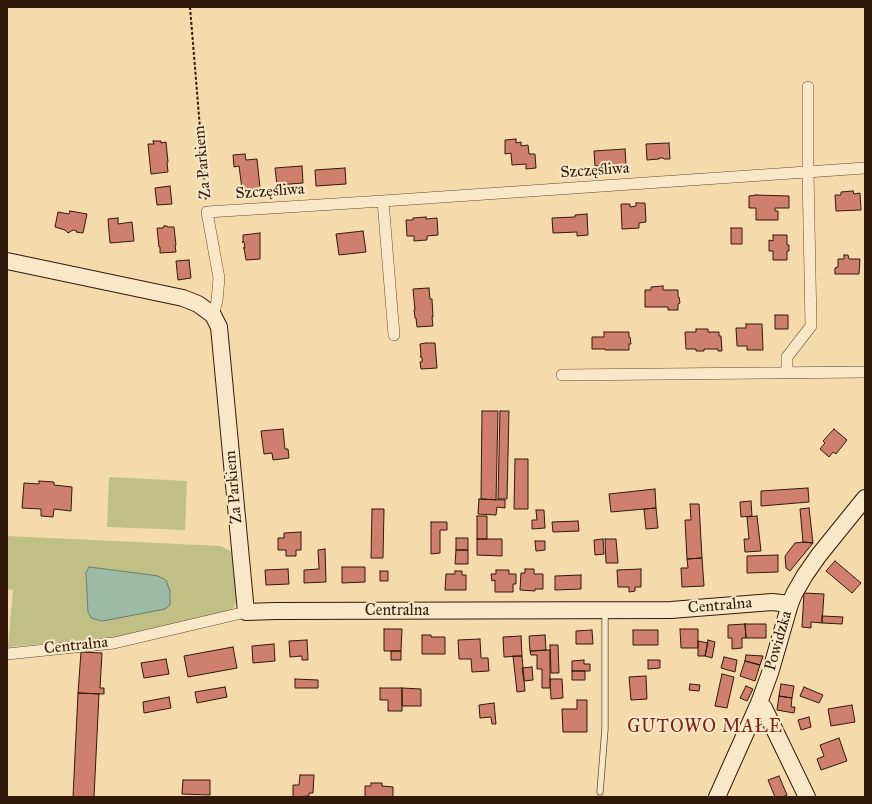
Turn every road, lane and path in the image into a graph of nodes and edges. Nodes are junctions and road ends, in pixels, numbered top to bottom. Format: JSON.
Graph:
{"nodes":[{"id":1,"x":190,"y":7,"type":"edge"},
{"id":2,"x":808,"y":87,"type":"dead end"},
{"id":3,"x":865,"y":168,"type":"edge"},
{"id":4,"x":808,"y":172,"type":"junction"},
{"id":5,"x":383,"y":201,"type":"junction"},
{"id":6,"x":207,"y":212,"type":"junction"},
{"id":7,"x":7,"y":261,"type":"edge"},
{"id":8,"x":213,"y":315,"type":"junction"},
{"id":9,"x":394,"y":335,"type":"dead end"},
{"id":10,"x":865,"y":372,"type":"edge"},
{"id":11,"x":787,"y":373,"type":"junction"},
{"id":12,"x":562,"y":375,"type":"dead end"},
{"id":13,"x":865,"y":498,"type":"edge"},
{"id":14,"x":790,"y":604,"type":"junction"},
{"id":15,"x":605,"y":611,"type":"junction"},
{"id":16,"x":246,"y":612,"type":"junction"},
{"id":17,"x":7,"y":654,"type":"edge"},
{"id":18,"x":759,"y":703,"type":"junction"},
{"id":19,"x":600,"y":792,"type":"dead end"},
{"id":20,"x":717,"y":797,"type":"edge"},
{"id":21,"x":807,"y":797,"type":"edge"}],
"edges":[{"from":1,"to":6,"type":"path","name":"Za Parkiem"},
{"from":2,"to":4,"type":"street"},
{"from":3,"to":4,"type":"street","name":"Szczęśliwa"},
{"from":4,"to":5,"type":"street","name":"Szczęśliwa"},
{"from":4,"to":11,"type":"street"},
{"from":5,"to":6,"type":"street","name":"Szczęśliwa"},
{"from":5,"to":9,"type":"street"},
{"from":6,"to":8,"type":"street","name":"Za Parkiem"},
{"from":7,"to":8,"type":"street"},
{"from":8,"to":16,"type":"street","name":"Za Parkiem"},
{"from":10,"to":11,"type":"street"},
{"from":11,"to":12,"type":"street"},
{"from":13,"to":14,"type":"street","name":"Powidzka"},
{"from":14,"to":15,"type":"street","name":"Centralna"},
{"from":14,"to":18,"type":"street","name":"Powidzka"},
{"from":15,"to":16,"type":"street","name":"Centralna"},
{"from":15,"to":19,"type":"lane"},
{"from":16,"to":17,"type":"street","name":"Centralna"},
{"from":18,"to":20,"type":"street","name":"Powidzka"},
{"from":18,"to":21,"type":"street"}]}
